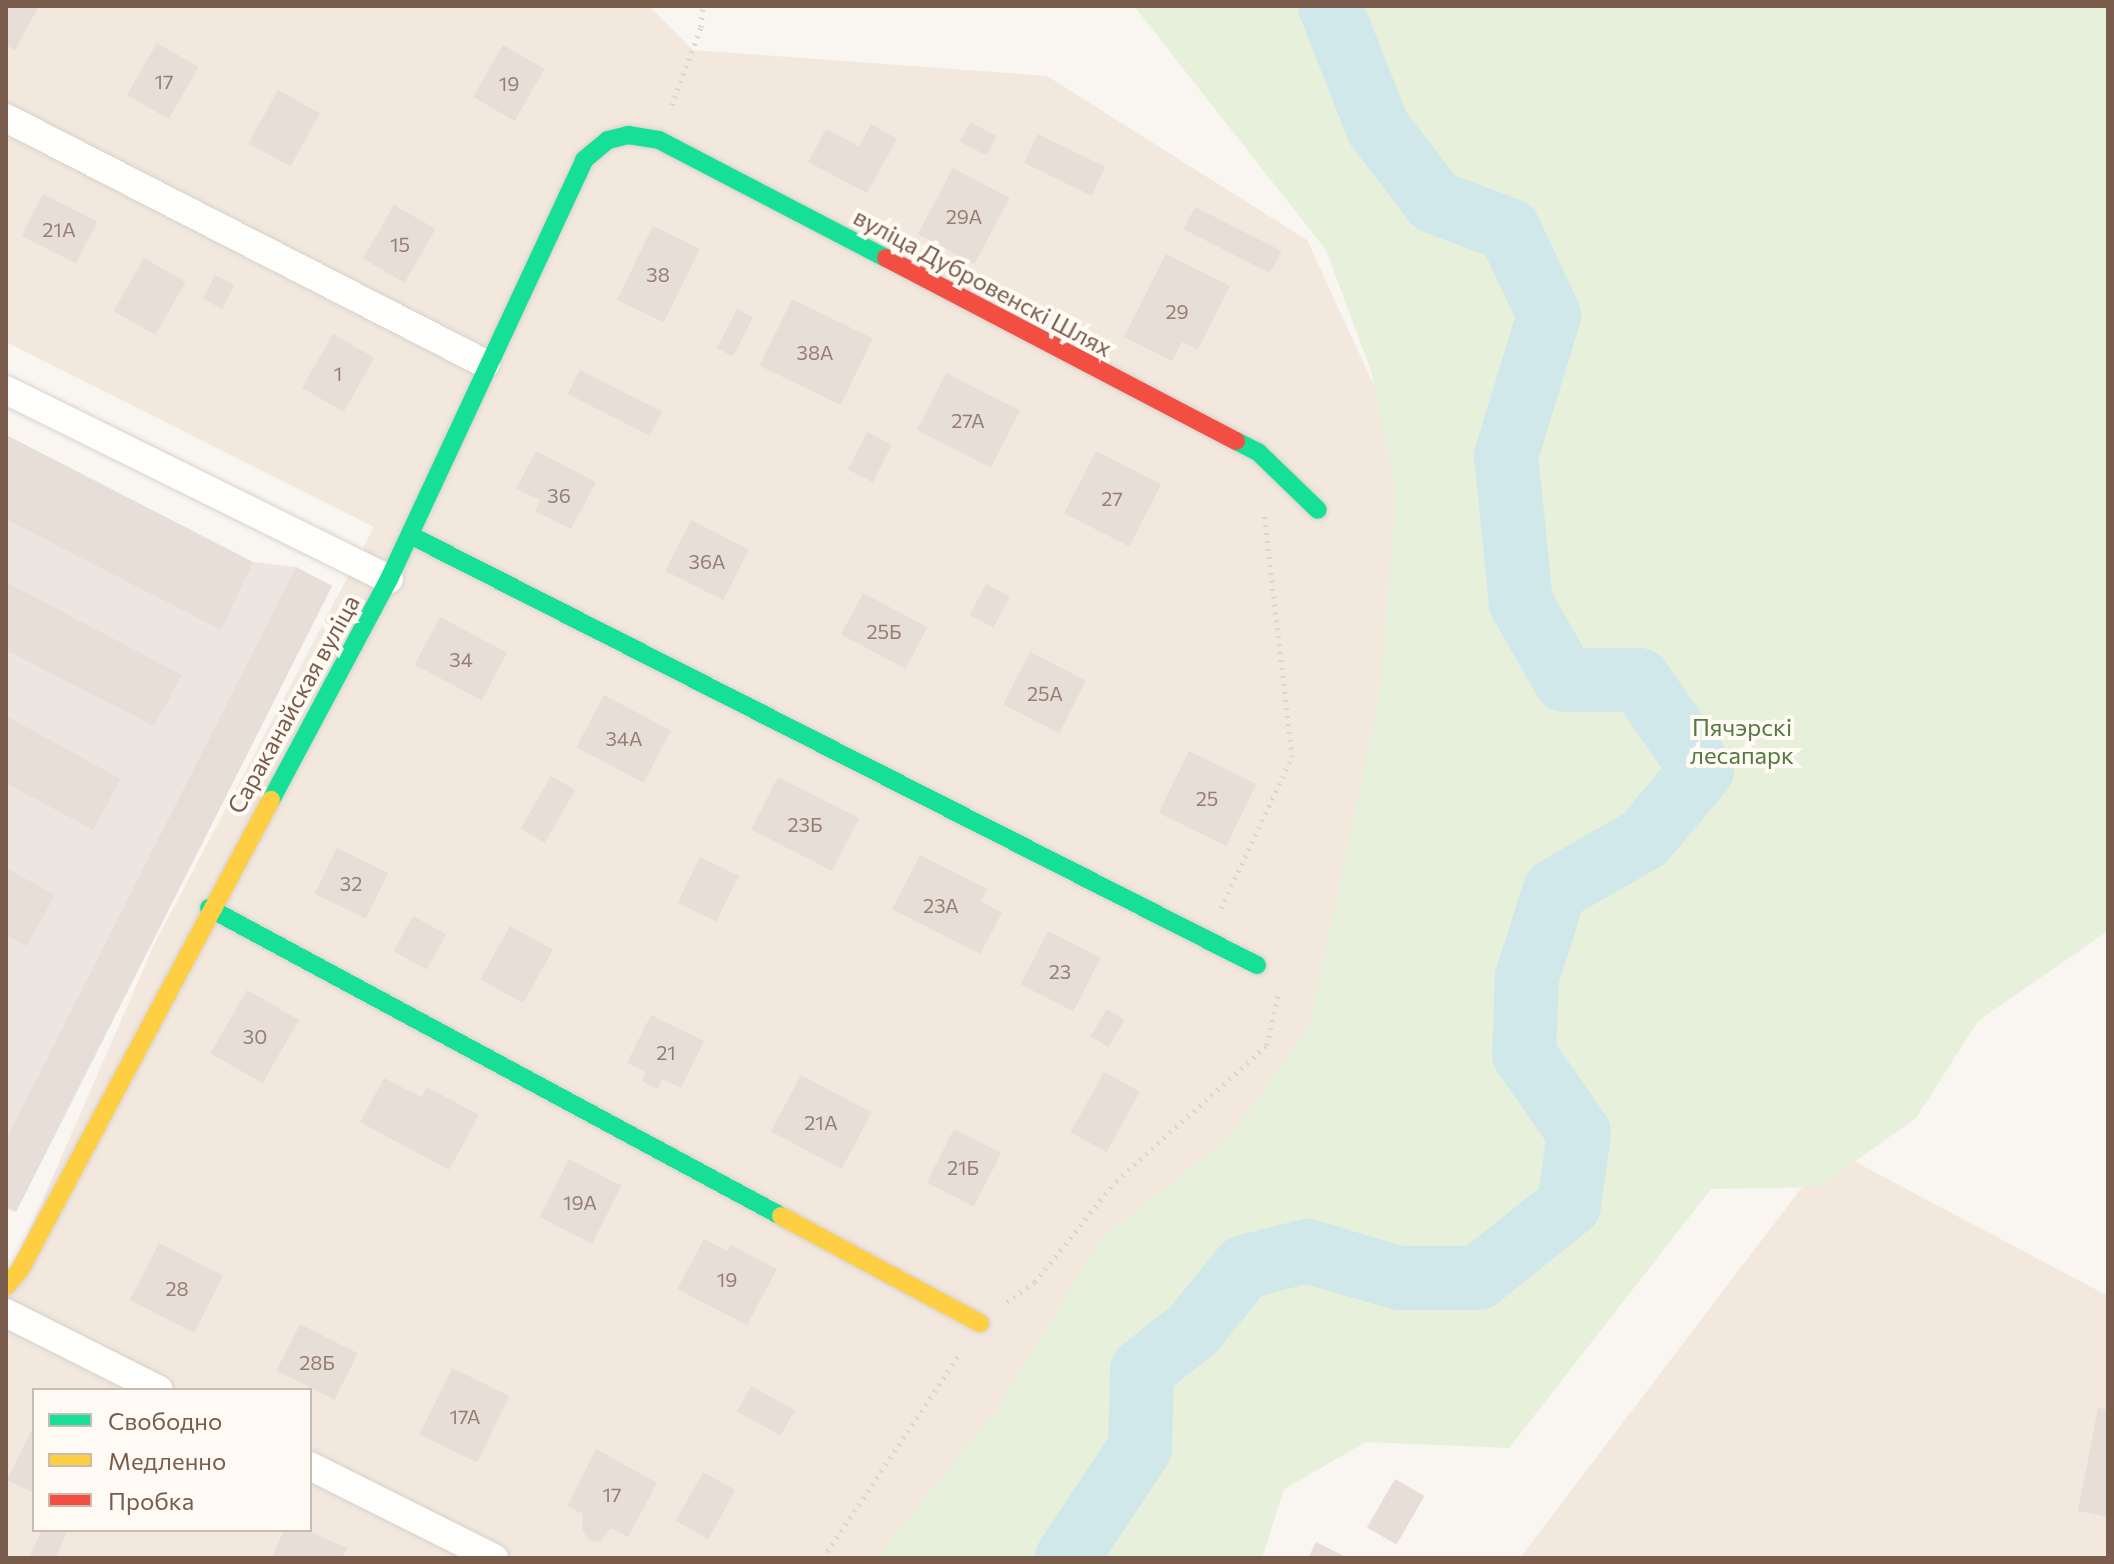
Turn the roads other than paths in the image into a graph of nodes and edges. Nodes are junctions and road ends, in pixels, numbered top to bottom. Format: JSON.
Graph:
{"nodes":[{"id":1,"x":6,"y":118,"type":"edge"},
{"id":2,"x":608,"y":140,"type":"joint"},
{"id":3,"x":486,"y":364,"type":"junction"},
{"id":4,"x":6,"y":390,"type":"edge"},
{"id":5,"x":1318,"y":510,"type":"dead end"},
{"id":6,"x":410,"y":535,"type":"junction"},
{"id":7,"x":389,"y":579,"type":"junction"},
{"id":8,"x":209,"y":908,"type":"junction"},
{"id":9,"x":1257,"y":965,"type":"road end"},
{"id":10,"x":6,"y":1286,"type":"edge"},
{"id":11,"x":6,"y":1313,"type":"edge"},
{"id":12,"x":980,"y":1323,"type":"road end"},
{"id":13,"x":155,"y":1388,"type":"edge"},
{"id":14,"x":312,"y":1467,"type":"edge"},
{"id":15,"x":494,"y":1558,"type":"edge"}],
"edges":[{"from":1,"to":3,"type":"street"},
{"from":2,"to":3,"type":"street","name":"Сараканайская вуліца"},
{"from":2,"to":5,"type":"street","name":"вуліца Дубровенскі Шлях"},
{"from":3,"to":6,"type":"street","name":"Сараканайская вуліца"},
{"from":4,"to":7,"type":"street"},
{"from":6,"to":7,"type":"street","name":"Сараканайская вуліца"},
{"from":6,"to":9,"type":"street"},
{"from":7,"to":8,"type":"street","name":"Сараканайская вуліца"},
{"from":8,"to":10,"type":"street","name":"Сараканайская вуліца"},
{"from":8,"to":12,"type":"street"},
{"from":11,"to":13,"type":"street"},
{"from":14,"to":15,"type":"street"}]}
